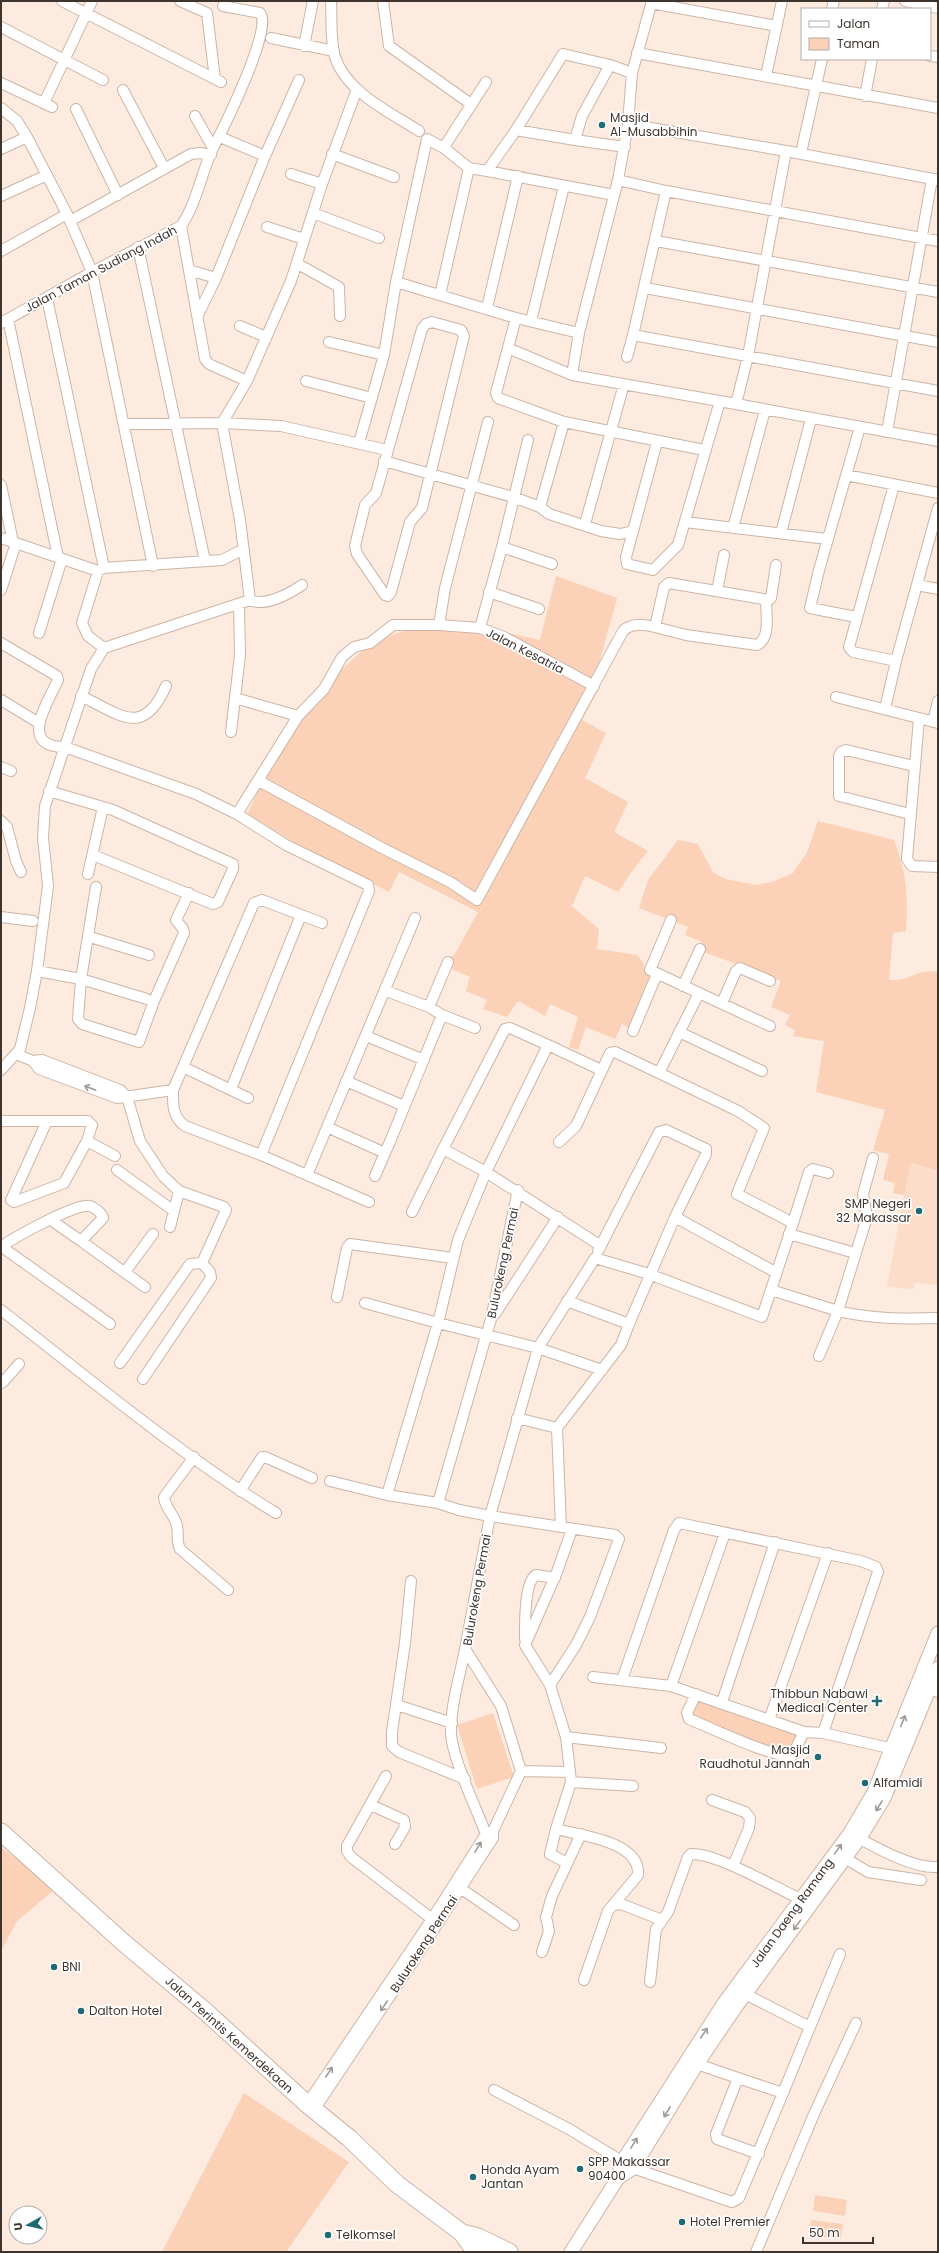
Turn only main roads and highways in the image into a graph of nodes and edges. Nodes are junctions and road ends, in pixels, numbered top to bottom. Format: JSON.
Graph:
{"nodes":[{"id":1,"x":938,"y":1633,"type":"edge"},
{"id":2,"x":938,"y":1668,"type":"edge"},
{"id":3,"x":928,"y":1690,"type":"edge"},
{"id":4,"x":1,"y":1832,"type":"edge"},
{"id":5,"x":854,"y":1836,"type":"junction"},
{"id":6,"x":806,"y":1902,"type":"junction"},
{"id":7,"x":673,"y":2092,"type":"junction"},
{"id":8,"x":462,"y":2233,"type":"junction"},
{"id":9,"x":480,"y":2252,"type":"edge"},
{"id":10,"x":509,"y":2252,"type":"edge"},
{"id":11,"x":571,"y":2252,"type":"edge"}],
"edges":[{"from":1,"to":3,"type":"main road","name":"Jalan Daeng Ramang"},
{"from":2,"to":3,"type":"main road","name":"Jalan Daeng Ramang"},
{"from":3,"to":5,"type":"main road","name":"Jalan Daeng Ramang"},
{"from":4,"to":8,"type":"highway","name":"Jalan Perintis Kemerdekaan"},
{"from":6,"to":5,"type":"main road","name":"Jalan Daeng Ramang","one_way":true},
{"from":5,"to":6,"type":"main road","name":"Jalan Daeng Ramang"},
{"from":6,"to":7,"type":"main road","name":"Jalan Daeng Ramang","one_way":true},
{"from":7,"to":6,"type":"main road","name":"Jalan Daeng Ramang","one_way":true},
{"from":7,"to":11,"type":"main road","name":"Jalan Daeng Ramang"},
{"from":8,"to":9,"type":"highway","name":"Jalan Perintis Kemerdekaan"},
{"from":8,"to":10,"type":"highway","name":"Jalan Perintis Kemerdekaan"}]}
